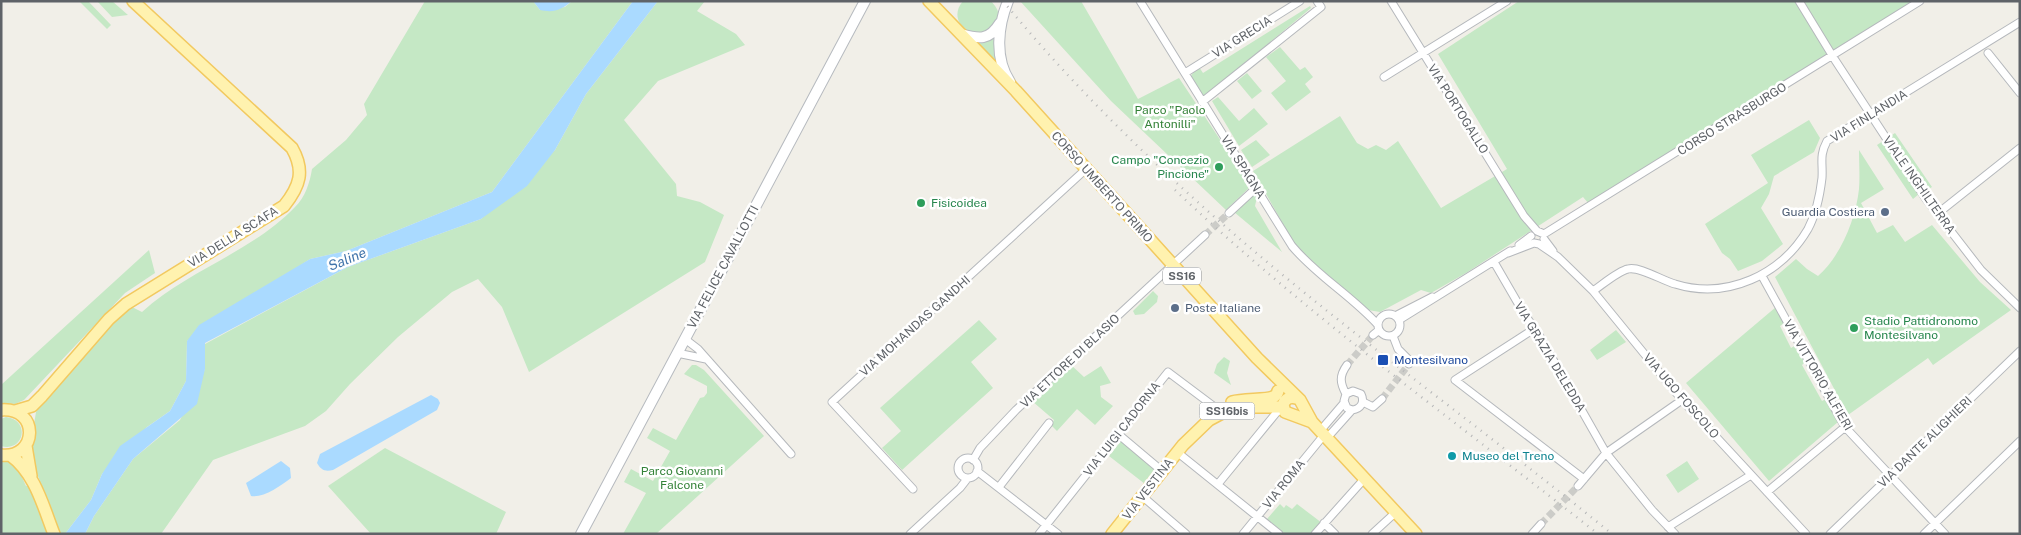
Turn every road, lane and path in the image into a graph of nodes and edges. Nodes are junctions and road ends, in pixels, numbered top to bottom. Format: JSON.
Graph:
{"nodes":[{"id":1,"x":133,"y":1,"type":"edge"},
{"id":2,"x":865,"y":1,"type":"edge"},
{"id":3,"x":929,"y":1,"type":"edge"},
{"id":4,"x":1008,"y":1,"type":"edge"},
{"id":5,"x":1140,"y":1,"type":"edge"},
{"id":6,"x":1300,"y":1,"type":"edge"},
{"id":7,"x":1318,"y":1,"type":"edge"},
{"id":8,"x":1391,"y":1,"type":"edge"},
{"id":9,"x":1507,"y":1,"type":"edge"},
{"id":10,"x":1800,"y":1,"type":"edge"},
{"id":11,"x":1920,"y":1,"type":"edge"},
{"id":12,"x":2020,"y":22,"type":"edge"},
{"id":13,"x":1000,"y":23,"type":"junction"},
{"id":14,"x":960,"y":34,"type":"junction"},
{"id":15,"x":1423,"y":52,"type":"junction"},
{"id":16,"x":1988,"y":53,"type":"dead end"},
{"id":17,"x":1832,"y":56,"type":"junction"},
{"id":18,"x":1185,"y":73,"type":"junction"},
{"id":19,"x":1384,"y":77,"type":"dead end"},
{"id":20,"x":1016,"y":91,"type":"junction"},
{"id":21,"x":2020,"y":92,"type":"edge"},
{"id":22,"x":1202,"y":102,"type":"junction"},
{"id":23,"x":1870,"y":116,"type":"junction"},
{"id":24,"x":2020,"y":148,"type":"edge"},
{"id":25,"x":1086,"y":169,"type":"junction"},
{"id":26,"x":1256,"y":188,"type":"junction"},
{"id":27,"x":1229,"y":213,"type":"tunnel mouth"},
{"id":28,"x":1937,"y":214,"type":"junction"},
{"id":29,"x":1205,"y":235,"type":"tunnel mouth"},
{"id":30,"x":1537,"y":237,"type":"junction"},
{"id":31,"x":1494,"y":262,"type":"junction"},
{"id":32,"x":1172,"y":266,"type":"junction"},
{"id":33,"x":1762,"y":276,"type":"junction"},
{"id":34,"x":1593,"y":291,"type":"junction"},
{"id":35,"x":2020,"y":308,"type":"edge"},
{"id":36,"x":1397,"y":318,"type":"junction"},
{"id":37,"x":1378,"y":327,"type":"junction"},
{"id":38,"x":1534,"y":329,"type":"junction"},
{"id":39,"x":1393,"y":336,"type":"junction"},
{"id":40,"x":685,"y":339,"type":"junction"},
{"id":41,"x":2020,"y":351,"type":"edge"},
{"id":42,"x":677,"y":353,"type":"junction"},
{"id":43,"x":706,"y":359,"type":"junction"},
{"id":44,"x":1409,"y":364,"type":"dead end"},
{"id":45,"x":1347,"y":365,"type":"tunnel mouth"},
{"id":46,"x":1274,"y":374,"type":"junction"},
{"id":47,"x":1278,"y":390,"type":"junction"},
{"id":48,"x":1346,"y":394,"type":"junction"},
{"id":49,"x":42,"y":396,"type":"junction"},
{"id":50,"x":1262,"y":398,"type":"junction"},
{"id":51,"x":1382,"y":399,"type":"tunnel mouth"},
{"id":52,"x":1682,"y":400,"type":"junction"},
{"id":53,"x":1363,"y":402,"type":"junction"},
{"id":54,"x":1344,"y":403,"type":"junction"},
{"id":55,"x":1290,"y":405,"type":"junction"},
{"id":56,"x":1216,"y":408,"type":"junction"},
{"id":57,"x":1,"y":410,"type":"edge"},
{"id":58,"x":1352,"y":410,"type":"junction"},
{"id":59,"x":15,"y":411,"type":"junction"},
{"id":60,"x":1049,"y":423,"type":"dead end"},
{"id":61,"x":1845,"y":427,"type":"junction"},
{"id":62,"x":1321,"y":431,"type":"junction"},
{"id":63,"x":30,"y":432,"type":"junction"},
{"id":64,"x":1118,"y":434,"type":"junction"},
{"id":65,"x":2020,"y":441,"type":"edge"},
{"id":66,"x":26,"y":446,"type":"junction"},
{"id":67,"x":1180,"y":448,"type":"junction"},
{"id":68,"x":1606,"y":453,"type":"junction"},
{"id":69,"x":791,"y":454,"type":"dead end"},
{"id":70,"x":5,"y":455,"type":"edge"},
{"id":71,"x":973,"y":460,"type":"junction"},
{"id":72,"x":978,"y":471,"type":"junction"},
{"id":73,"x":1162,"y":471,"type":"junction"},
{"id":74,"x":1752,"y":475,"type":"junction"},
{"id":75,"x":1890,"y":476,"type":"junction"},
{"id":76,"x":1365,"y":478,"type":"junction"},
{"id":77,"x":967,"y":479,"type":"junction"},
{"id":78,"x":1584,"y":479,"type":"junction"},
{"id":79,"x":32,"y":480,"type":"junction"},
{"id":80,"x":1218,"y":484,"type":"junction"},
{"id":81,"x":1578,"y":486,"type":"tunnel mouth"},
{"id":82,"x":999,"y":487,"type":"junction"},
{"id":83,"x":913,"y":489,"type":"dead end"},
{"id":84,"x":1767,"y":492,"type":"junction"},
{"id":85,"x":1142,"y":496,"type":"junction"},
{"id":86,"x":1396,"y":512,"type":"junction"},
{"id":87,"x":1258,"y":516,"type":"junction"},
{"id":88,"x":1324,"y":523,"type":"junction"},
{"id":89,"x":1934,"y":523,"type":"junction"},
{"id":90,"x":1047,"y":524,"type":"junction"},
{"id":91,"x":1541,"y":524,"type":"tunnel mouth"},
{"id":92,"x":1668,"y":526,"type":"junction"},
{"id":93,"x":54,"y":534,"type":"edge"},
{"id":94,"x":581,"y":534,"type":"edge"},
{"id":95,"x":910,"y":534,"type":"edge"},
{"id":96,"x":1039,"y":534,"type":"edge"},
{"id":97,"x":1058,"y":534,"type":"edge"},
{"id":98,"x":1112,"y":534,"type":"edge"},
{"id":99,"x":1186,"y":534,"type":"edge"},
{"id":100,"x":1243,"y":534,"type":"edge"},
{"id":101,"x":1278,"y":534,"type":"edge"},
{"id":102,"x":1315,"y":534,"type":"edge"},
{"id":103,"x":1335,"y":534,"type":"edge"},
{"id":104,"x":1372,"y":534,"type":"edge"},
{"id":105,"x":1416,"y":534,"type":"edge"},
{"id":106,"x":1532,"y":534,"type":"edge"},
{"id":107,"x":1675,"y":534,"type":"edge"},
{"id":108,"x":1806,"y":534,"type":"edge"},
{"id":109,"x":1830,"y":534,"type":"edge"},
{"id":110,"x":1924,"y":534,"type":"edge"},
{"id":111,"x":1945,"y":534,"type":"edge"}],
"edges":[{"from":1,"to":49,"type":"main road","name":"VIA DELLA SCAFA"},
{"from":2,"to":40,"type":"main road","name":"VIA FELICE CAVALLOTTI"},
{"from":3,"to":14,"type":"main road","name":"CORSO UMBERTO PRIMO","number":"SS16"},
{"from":4,"to":13,"type":"main road"},
{"from":5,"to":18,"type":"street","name":"VIA SPAGNA"},
{"from":6,"to":18,"type":"street","name":"VIA GRECIA"},
{"from":7,"to":22,"type":"street"},
{"from":8,"to":15,"type":"street","name":"VIA PORTOGALLO"},
{"from":9,"to":15,"type":"street"},
{"from":10,"to":17,"type":"street","name":"VIALE INGHILTERRA"},
{"from":11,"to":17,"type":"street","name":"CORSO STRASBURGO"},
{"from":12,"to":23,"type":"street","name":"VIA FINLANDIA"},
{"from":13,"to":14,"type":"main road"},
{"from":13,"to":20,"type":"main road"},
{"from":14,"to":20,"type":"main road","name":"CORSO UMBERTO PRIMO","number":"SS16"},
{"from":15,"to":19,"type":"street"},
{"from":15,"to":30,"type":"street","name":"VIA PORTOGALLO"},
{"from":16,"to":21,"type":"street"},
{"from":17,"to":23,"type":"street","name":"VIALE INGHILTERRA"},
{"from":17,"to":30,"type":"street","name":"CORSO STRASBURGO"},
{"from":18,"to":22,"type":"street","name":"VIA SPAGNA"},
{"from":20,"to":25,"type":"main road","name":"CORSO UMBERTO PRIMO","number":"SS16"},
{"from":22,"to":26,"type":"street","name":"VIA SPAGNA"},
{"from":23,"to":28,"type":"street","name":"VIALE INGHILTERRA"},
{"from":23,"to":33,"type":"street","name":"VIA FINLANDIA"},
{"from":24,"to":28,"type":"street"},
{"from":25,"to":32,"type":"main road","name":"CORSO UMBERTO PRIMO","number":"SS16"},
{"from":25,"to":83,"type":"street","name":"VIA MOHANDAS GANDHI"},
{"from":26,"to":27,"type":"street"},
{"from":26,"to":37,"type":"street","name":"VIA SPAGNA"},
{"from":28,"to":35,"type":"street","name":"VIALE INGHILTERRA"},
{"from":29,"to":32,"type":"street","name":"VIA ETTORE DI BLASIO"},
{"from":30,"to":31,"type":"street","name":"CORSO STRASBURGO"},
{"from":30,"to":34,"type":"street","name":"VIA UGO FOSCOLO"},
{"from":31,"to":36,"type":"street","name":"CORSO STRASBURGO"},
{"from":31,"to":38,"type":"street","name":"VIA GRAZIA DELEDDA"},
{"from":32,"to":46,"type":"main road","name":"CORSO UMBERTO PRIMO","number":"SS16"},
{"from":32,"to":71,"type":"street","name":"VIA ETTORE DI BLASIO"},
{"from":33,"to":34,"type":"street","name":"VIA FINLANDIA"},
{"from":33,"to":61,"type":"street","name":"VIA VITTORIO ALFIERI"},
{"from":34,"to":52,"type":"street","name":"VIA UGO FOSCOLO"},
{"from":36,"to":37,"type":"street"},
{"from":36,"to":39,"type":"street"},
{"from":37,"to":39,"type":"street"},
{"from":38,"to":68,"type":"street","name":"VIA GRAZIA DELEDDA"},
{"from":38,"to":78,"type":"street"},
{"from":39,"to":44,"type":"street"},
{"from":40,"to":42,"type":"main road","name":"VIA FELICE CAVALLOTTI"},
{"from":40,"to":43,"type":"street"},
{"from":41,"to":75,"type":"street","name":"VIA DANTE ALIGHIERI"},
{"from":42,"to":43,"type":"street"},
{"from":42,"to":94,"type":"main road","name":"VIA FELICE CAVALLOTTI"},
{"from":43,"to":69,"type":"street"},
{"from":45,"to":48,"type":"street"},
{"from":46,"to":47,"type":"main road","name":"CORSO UMBERTO PRIMO"},
{"from":46,"to":55,"type":"main road","name":"CORSO UMBERTO PRIMO"},
{"from":47,"to":50,"type":"main road","name":"VIA VESTINA","number":"SS16bis"},
{"from":47,"to":55,"type":"main road","name":"CORSO UMBERTO PRIMO"},
{"from":48,"to":53,"type":"street"},
{"from":48,"to":54,"type":"street"},
{"from":49,"to":59,"type":"main road","name":"VIA DELLA SCAFA"},
{"from":49,"to":63,"type":"main road","name":"VIA DELLA SCAFA"},
{"from":50,"to":55,"type":"main road","name":"VIA VESTINA","number":"SS16bis"},
{"from":50,"to":56,"type":"main road","name":"VIA VESTINA","number":"SS16bis"},
{"from":51,"to":53,"type":"street"},
{"from":52,"to":68,"type":"street"},
{"from":52,"to":74,"type":"street","name":"VIA UGO FOSCOLO"},
{"from":53,"to":58,"type":"street"},
{"from":54,"to":58,"type":"street"},
{"from":54,"to":62,"type":"street"},
{"from":55,"to":62,"type":"main road","name":"CORSO UMBERTO PRIMO"},
{"from":55,"to":67,"type":"main road","name":"VIA VESTINA","number":"SS16bis"},
{"from":55,"to":80,"type":"street"},
{"from":56,"to":64,"type":"street","name":"VIA LUIGI CADORNA"},
{"from":56,"to":67,"type":"main road","name":"VIA VESTINA","number":"SS16bis"},
{"from":57,"to":59,"type":"main road"},
{"from":58,"to":62,"type":"street"},
{"from":59,"to":63,"type":"main road"},
{"from":60,"to":82,"type":"street"},
{"from":61,"to":75,"type":"street","name":"VIA VITTORIO ALFIERI"},
{"from":61,"to":84,"type":"street"},
{"from":62,"to":76,"type":"main road","name":"CORSO UMBERTO PRIMO"},
{"from":62,"to":87,"type":"street","name":"VIA ROMA"},
{"from":63,"to":66,"type":"main road","name":"VIA DELLA SCAFA"},
{"from":64,"to":73,"type":"street"},
{"from":64,"to":90,"type":"street","name":"VIA LUIGI CADORNA"},
{"from":65,"to":89,"type":"street"},
{"from":66,"to":70,"type":"main road"},
{"from":66,"to":79,"type":"main road"},
{"from":67,"to":73,"type":"main road","name":"VIA VESTINA","number":"SS16bis"},
{"from":67,"to":80,"type":"street"},
{"from":68,"to":78,"type":"street"},
{"from":68,"to":92,"type":"street","name":"VIA GRAZIA DELEDDA"},
{"from":70,"to":79,"type":"main road"},
{"from":71,"to":72,"type":"street"},
{"from":71,"to":77,"type":"street"},
{"from":72,"to":77,"type":"street"},
{"from":72,"to":82,"type":"street"},
{"from":73,"to":85,"type":"main road","name":"VIA VESTINA","number":"SS16bis"},
{"from":74,"to":84,"type":"street","name":"VIA UGO FOSCOLO"},
{"from":74,"to":92,"type":"street"},
{"from":75,"to":89,"type":"street","name":"VIA VITTORIO ALFIERI"},
{"from":75,"to":109,"type":"street","name":"VIA DANTE ALIGHIERI"},
{"from":76,"to":86,"type":"main road","name":"CORSO UMBERTO PRIMO"},
{"from":76,"to":88,"type":"street"},
{"from":77,"to":95,"type":"street"},
{"from":78,"to":81,"type":"street"},
{"from":79,"to":93,"type":"main road"},
{"from":80,"to":87,"type":"street"},
{"from":82,"to":90,"type":"street"},
{"from":84,"to":108,"type":"street","name":"VIA UGO FOSCOLO"},
{"from":85,"to":98,"type":"main road","name":"VIA VESTINA","number":"SS16bis"},
{"from":85,"to":99,"type":"street"},
{"from":86,"to":104,"type":"street"},
{"from":86,"to":105,"type":"main road","name":"CORSO UMBERTO PRIMO"},
{"from":87,"to":100,"type":"street","name":"VIA ROMA"},
{"from":87,"to":101,"type":"street"},
{"from":88,"to":102,"type":"street"},
{"from":88,"to":103,"type":"street"},
{"from":89,"to":110,"type":"street"},
{"from":89,"to":111,"type":"street","name":"VIA VITTORIO ALFIERI"},
{"from":90,"to":96,"type":"street","name":"VIA LUIGI CADORNA"},
{"from":90,"to":97,"type":"street"},
{"from":91,"to":106,"type":"street"},
{"from":92,"to":107,"type":"street","name":"VIA GRAZIA DELEDDA"}]}
